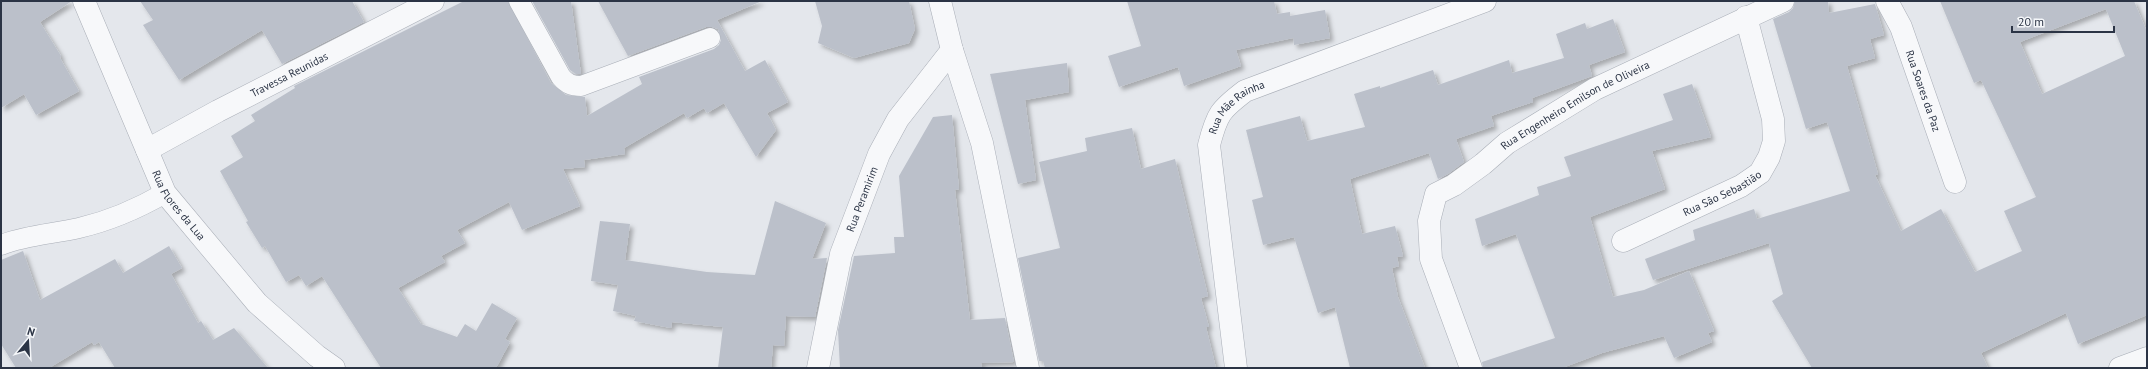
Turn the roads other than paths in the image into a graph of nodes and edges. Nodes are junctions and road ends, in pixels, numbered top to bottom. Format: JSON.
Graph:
{"nodes":[{"id":1,"x":84,"y":1,"type":"edge"},
{"id":2,"x":433,"y":1,"type":"edge"},
{"id":3,"x":519,"y":1,"type":"edge"},
{"id":4,"x":940,"y":1,"type":"edge"},
{"id":5,"x":1485,"y":1,"type":"edge"},
{"id":6,"x":1783,"y":1,"type":"edge"},
{"id":7,"x":1888,"y":1,"type":"edge"},
{"id":8,"x":1746,"y":17,"type":"junction"},
{"id":9,"x":710,"y":38,"type":"dead end"},
{"id":10,"x":952,"y":50,"type":"junction"},
{"id":11,"x":147,"y":150,"type":"junction"},
{"id":12,"x":1955,"y":182,"type":"dead end"},
{"id":13,"x":165,"y":193,"type":"junction"},
{"id":14,"x":1623,"y":241,"type":"dead end"},
{"id":15,"x":1,"y":245,"type":"edge"},
{"id":16,"x":2147,"y":358,"type":"edge"},
{"id":17,"x":334,"y":368,"type":"edge"},
{"id":18,"x":818,"y":368,"type":"edge"},
{"id":19,"x":1028,"y":368,"type":"edge"},
{"id":20,"x":1236,"y":368,"type":"edge"},
{"id":21,"x":1471,"y":368,"type":"edge"},
{"id":22,"x":2120,"y":368,"type":"edge"}],
"edges":[{"from":1,"to":11,"type":"street","name":"Rua Flores da Lua"},
{"from":2,"to":11,"type":"street","name":"Travessa Reunidas"},
{"from":3,"to":9,"type":"lane"},
{"from":4,"to":10,"type":"street"},
{"from":5,"to":20,"type":"street","name":"Rua Mãe Rainha"},
{"from":6,"to":8,"type":"street","name":"Rua Engenheiro Emilson de Oliveira"},
{"from":7,"to":12,"type":"street","name":"Rua Soares da Paz"},
{"from":8,"to":14,"type":"street","name":"Rua São Sebastião"},
{"from":8,"to":21,"type":"street","name":"Rua Engenheiro Emilson de Oliveira"},
{"from":10,"to":18,"type":"street","name":"Rua Peramirim"},
{"from":10,"to":19,"type":"street"},
{"from":11,"to":13,"type":"street","name":"Rua Flores da Lua"},
{"from":13,"to":15,"type":"lane"},
{"from":13,"to":17,"type":"street","name":"Rua Flores da Lua"},
{"from":16,"to":22,"type":"street"}]}
